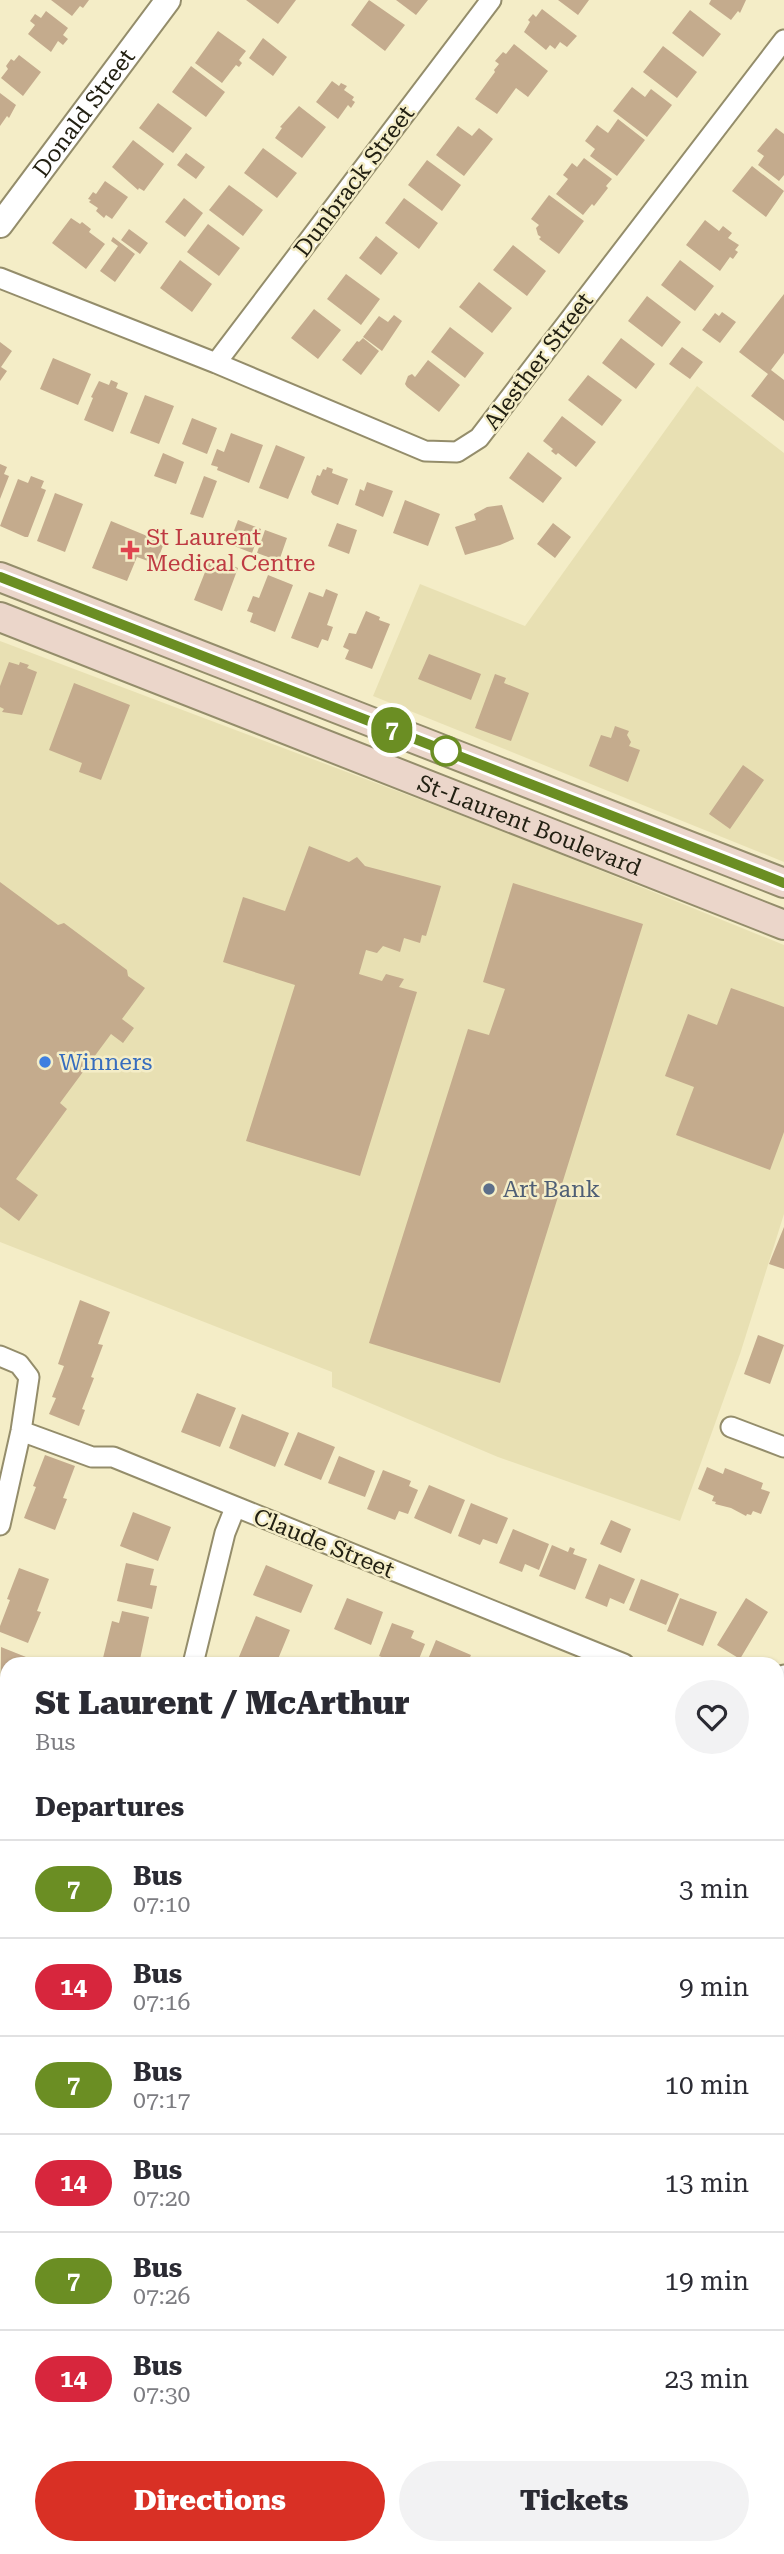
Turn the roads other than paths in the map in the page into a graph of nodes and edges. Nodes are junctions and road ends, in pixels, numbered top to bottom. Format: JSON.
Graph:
{"nodes":[{"id":1,"x":169,"y":0,"type":"edge"},
{"id":2,"x":491,"y":0,"type":"edge"},
{"id":3,"x":784,"y":40,"type":"edge"},
{"id":4,"x":0,"y":225,"type":"edge"},
{"id":5,"x":0,"y":278,"type":"edge"},
{"id":6,"x":216,"y":363,"type":"junction"},
{"id":7,"x":0,"y":577,"type":"edge"},
{"id":8,"x":0,"y":617,"type":"edge"},
{"id":9,"x":784,"y":883,"type":"edge"},
{"id":10,"x":784,"y":925,"type":"edge"},
{"id":11,"x":0,"y":1356,"type":"edge"},
{"id":12,"x":731,"y":1427,"type":"dead end"},
{"id":13,"x":21,"y":1431,"type":"junction"},
{"id":14,"x":784,"y":1447,"type":"edge"},
{"id":15,"x":235,"y":1507,"type":"junction"},
{"id":16,"x":0,"y":1525,"type":"edge"},
{"id":17,"x":194,"y":1657,"type":"edge"},
{"id":18,"x":607,"y":1657,"type":"edge"}],
"edges":[{"from":1,"to":4,"type":"street","name":"Donald Street"},
{"from":2,"to":6,"type":"street","name":"Dunbrack Street"},
{"from":3,"to":6,"type":"street","name":"Alesther Street"},
{"from":5,"to":6,"type":"street","name":"Alesther Street"},
{"from":7,"to":9,"type":"main road","name":"St-Laurent Boulevard"},
{"from":8,"to":10,"type":"main road","name":"St-Laurent Boulevard"},
{"from":11,"to":13,"type":"street"},
{"from":12,"to":14,"type":"street"},
{"from":13,"to":15,"type":"street","name":"Claude Street"},
{"from":13,"to":16,"type":"street"},
{"from":15,"to":17,"type":"street"},
{"from":15,"to":18,"type":"street","name":"Claude Street"}]}
